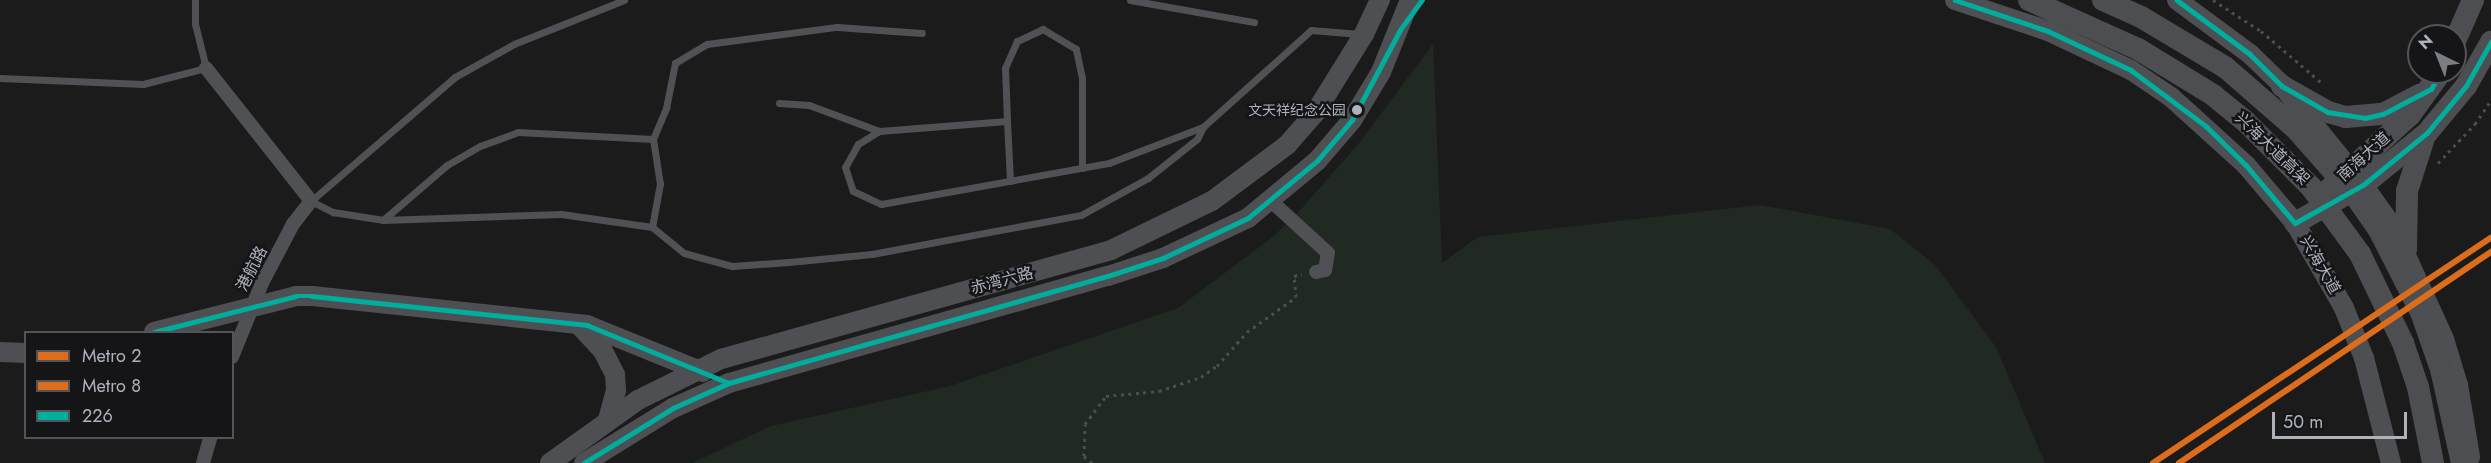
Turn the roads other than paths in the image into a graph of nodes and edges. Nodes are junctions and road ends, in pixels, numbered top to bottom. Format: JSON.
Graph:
{"nodes":[{"id":1,"x":195,"y":0,"type":"edge"},
{"id":2,"x":624,"y":0,"type":"edge"},
{"id":3,"x":1130,"y":0,"type":"edge"},
{"id":4,"x":1380,"y":0,"type":"edge"},
{"id":5,"x":1410,"y":0,"type":"edge"},
{"id":6,"x":1422,"y":0,"type":"edge"},
{"id":7,"x":1955,"y":0,"type":"edge"},
{"id":8,"x":2029,"y":0,"type":"edge"},
{"id":9,"x":2103,"y":0,"type":"edge"},
{"id":10,"x":2177,"y":0,"type":"edge"},
{"id":11,"x":2473,"y":0,"type":"edge"},
{"id":12,"x":1254,"y":22,"type":"dead end"},
{"id":13,"x":2462,"y":24,"type":"edge"},
{"id":14,"x":1400,"y":30,"type":"junction"},
{"id":15,"x":922,"y":33,"type":"dead end"},
{"id":16,"x":1365,"y":34,"type":"junction"},
{"id":17,"x":2491,"y":42,"type":"edge"},
{"id":18,"x":206,"y":68,"type":"junction"},
{"id":19,"x":0,"y":78,"type":"edge"},
{"id":20,"x":2429,"y":84,"type":"edge"},
{"id":21,"x":2432,"y":84,"type":"edge"},
{"id":22,"x":2282,"y":86,"type":"junction"},
{"id":23,"x":779,"y":103,"type":"dead end"},
{"id":24,"x":1007,"y":121,"type":"junction"},
{"id":25,"x":1203,"y":127,"type":"junction"},
{"id":26,"x":879,"y":132,"type":"junction"},
{"id":27,"x":2427,"y":133,"type":"junction"},
{"id":28,"x":653,"y":139,"type":"junction"},
{"id":29,"x":2350,"y":167,"type":"junction"},
{"id":30,"x":1082,"y":168,"type":"junction"},
{"id":31,"x":1010,"y":181,"type":"junction"},
{"id":32,"x":2364,"y":185,"type":"junction"},
{"id":33,"x":311,"y":201,"type":"junction"},
{"id":34,"x":1271,"y":201,"type":"junction"},
{"id":35,"x":383,"y":220,"type":"junction"},
{"id":36,"x":2295,"y":223,"type":"junction"},
{"id":37,"x":652,"y":226,"type":"junction"},
{"id":38,"x":2406,"y":250,"type":"junction"},
{"id":39,"x":1316,"y":272,"type":"road end"},
{"id":40,"x":251,"y":308,"type":"junction"},
{"id":41,"x":578,"y":324,"type":"junction"},
{"id":42,"x":162,"y":331,"type":"edge"},
{"id":43,"x":0,"y":352,"type":"edge"},
{"id":44,"x":234,"y":352,"type":"edge"},
{"id":45,"x":24,"y":353,"type":"edge"},
{"id":46,"x":697,"y":369,"type":"junction"},
{"id":47,"x":729,"y":383,"type":"junction"},
{"id":48,"x":608,"y":420,"type":"junction"},
{"id":49,"x":210,"y":439,"type":"edge"},
{"id":50,"x":203,"y":463,"type":"edge"},
{"id":51,"x":550,"y":463,"type":"edge"},
{"id":52,"x":584,"y":463,"type":"edge"},
{"id":53,"x":2391,"y":463,"type":"edge"},
{"id":54,"x":2433,"y":463,"type":"edge"},
{"id":55,"x":2462,"y":463,"type":"edge"},
{"id":56,"x":2471,"y":463,"type":"edge"}],
"edges":[{"from":1,"to":18,"type":"lane"},
{"from":2,"to":33,"type":"lane"},
{"from":3,"to":12,"type":"lane"},
{"from":4,"to":16,"type":"street","name":"赤湾六路"},
{"from":5,"to":14,"type":"street","name":"赤湾六路"},
{"from":6,"to":14,"type":"street"},
{"from":7,"to":36,"type":"street","name":"兴海大道"},
{"from":8,"to":54,"type":"main road","name":"兴海大道高架","bridge":true},
{"from":9,"to":55,"type":"main road","name":"兴海大道高架","bridge":true},
{"from":10,"to":22,"type":"street"},
{"from":11,"to":13,"type":"main road"},
{"from":14,"to":34,"type":"street","name":"赤湾六路"},
{"from":15,"to":28,"type":"lane"},
{"from":16,"to":25,"type":"lane"},
{"from":16,"to":46,"type":"street","name":"赤湾六路"},
{"from":17,"to":27,"type":"main road","name":"南海大道"},
{"from":18,"to":19,"type":"lane"},
{"from":18,"to":33,"type":"street"},
{"from":20,"to":22,"type":"main road"},
{"from":21,"to":29,"type":"main road","name":"南海大道"},
{"from":22,"to":29,"type":"street"},
{"from":23,"to":26,"type":"lane"},
{"from":24,"to":26,"type":"lane"},
{"from":24,"to":30,"type":"lane"},
{"from":24,"to":31,"type":"lane"},
{"from":25,"to":30,"type":"lane"},
{"from":25,"to":37,"type":"lane"},
{"from":26,"to":31,"type":"lane"},
{"from":27,"to":32,"type":"main road","name":"南海大道"},
{"from":27,"to":38,"type":"main road"},
{"from":28,"to":35,"type":"lane"},
{"from":28,"to":37,"type":"lane"},
{"from":29,"to":32,"type":"street"},
{"from":29,"to":36,"type":"main road","name":"南海大道"},
{"from":30,"to":31,"type":"lane"},
{"from":32,"to":36,"type":"main road","name":"南海大道"},
{"from":32,"to":38,"type":"street"},
{"from":33,"to":35,"type":"lane"},
{"from":33,"to":40,"type":"street","name":"港航路"},
{"from":34,"to":39,"type":"street"},
{"from":34,"to":47,"type":"street","name":"赤湾六路"},
{"from":35,"to":37,"type":"lane"},
{"from":36,"to":53,"type":"street","name":"兴海大道"},
{"from":38,"to":56,"type":"street"},
{"from":40,"to":41,"type":"street"},
{"from":40,"to":42,"type":"street"},
{"from":40,"to":44,"type":"street","name":"港航路"},
{"from":41,"to":46,"type":"street"},
{"from":41,"to":48,"type":"street"},
{"from":43,"to":45,"type":"street"},
{"from":46,"to":47,"type":"street"},
{"from":46,"to":48,"type":"street","name":"赤湾六路"},
{"from":47,"to":52,"type":"street","name":"赤湾六路"},
{"from":48,"to":51,"type":"street","name":"赤湾六路"},
{"from":49,"to":50,"type":"street"}]}
